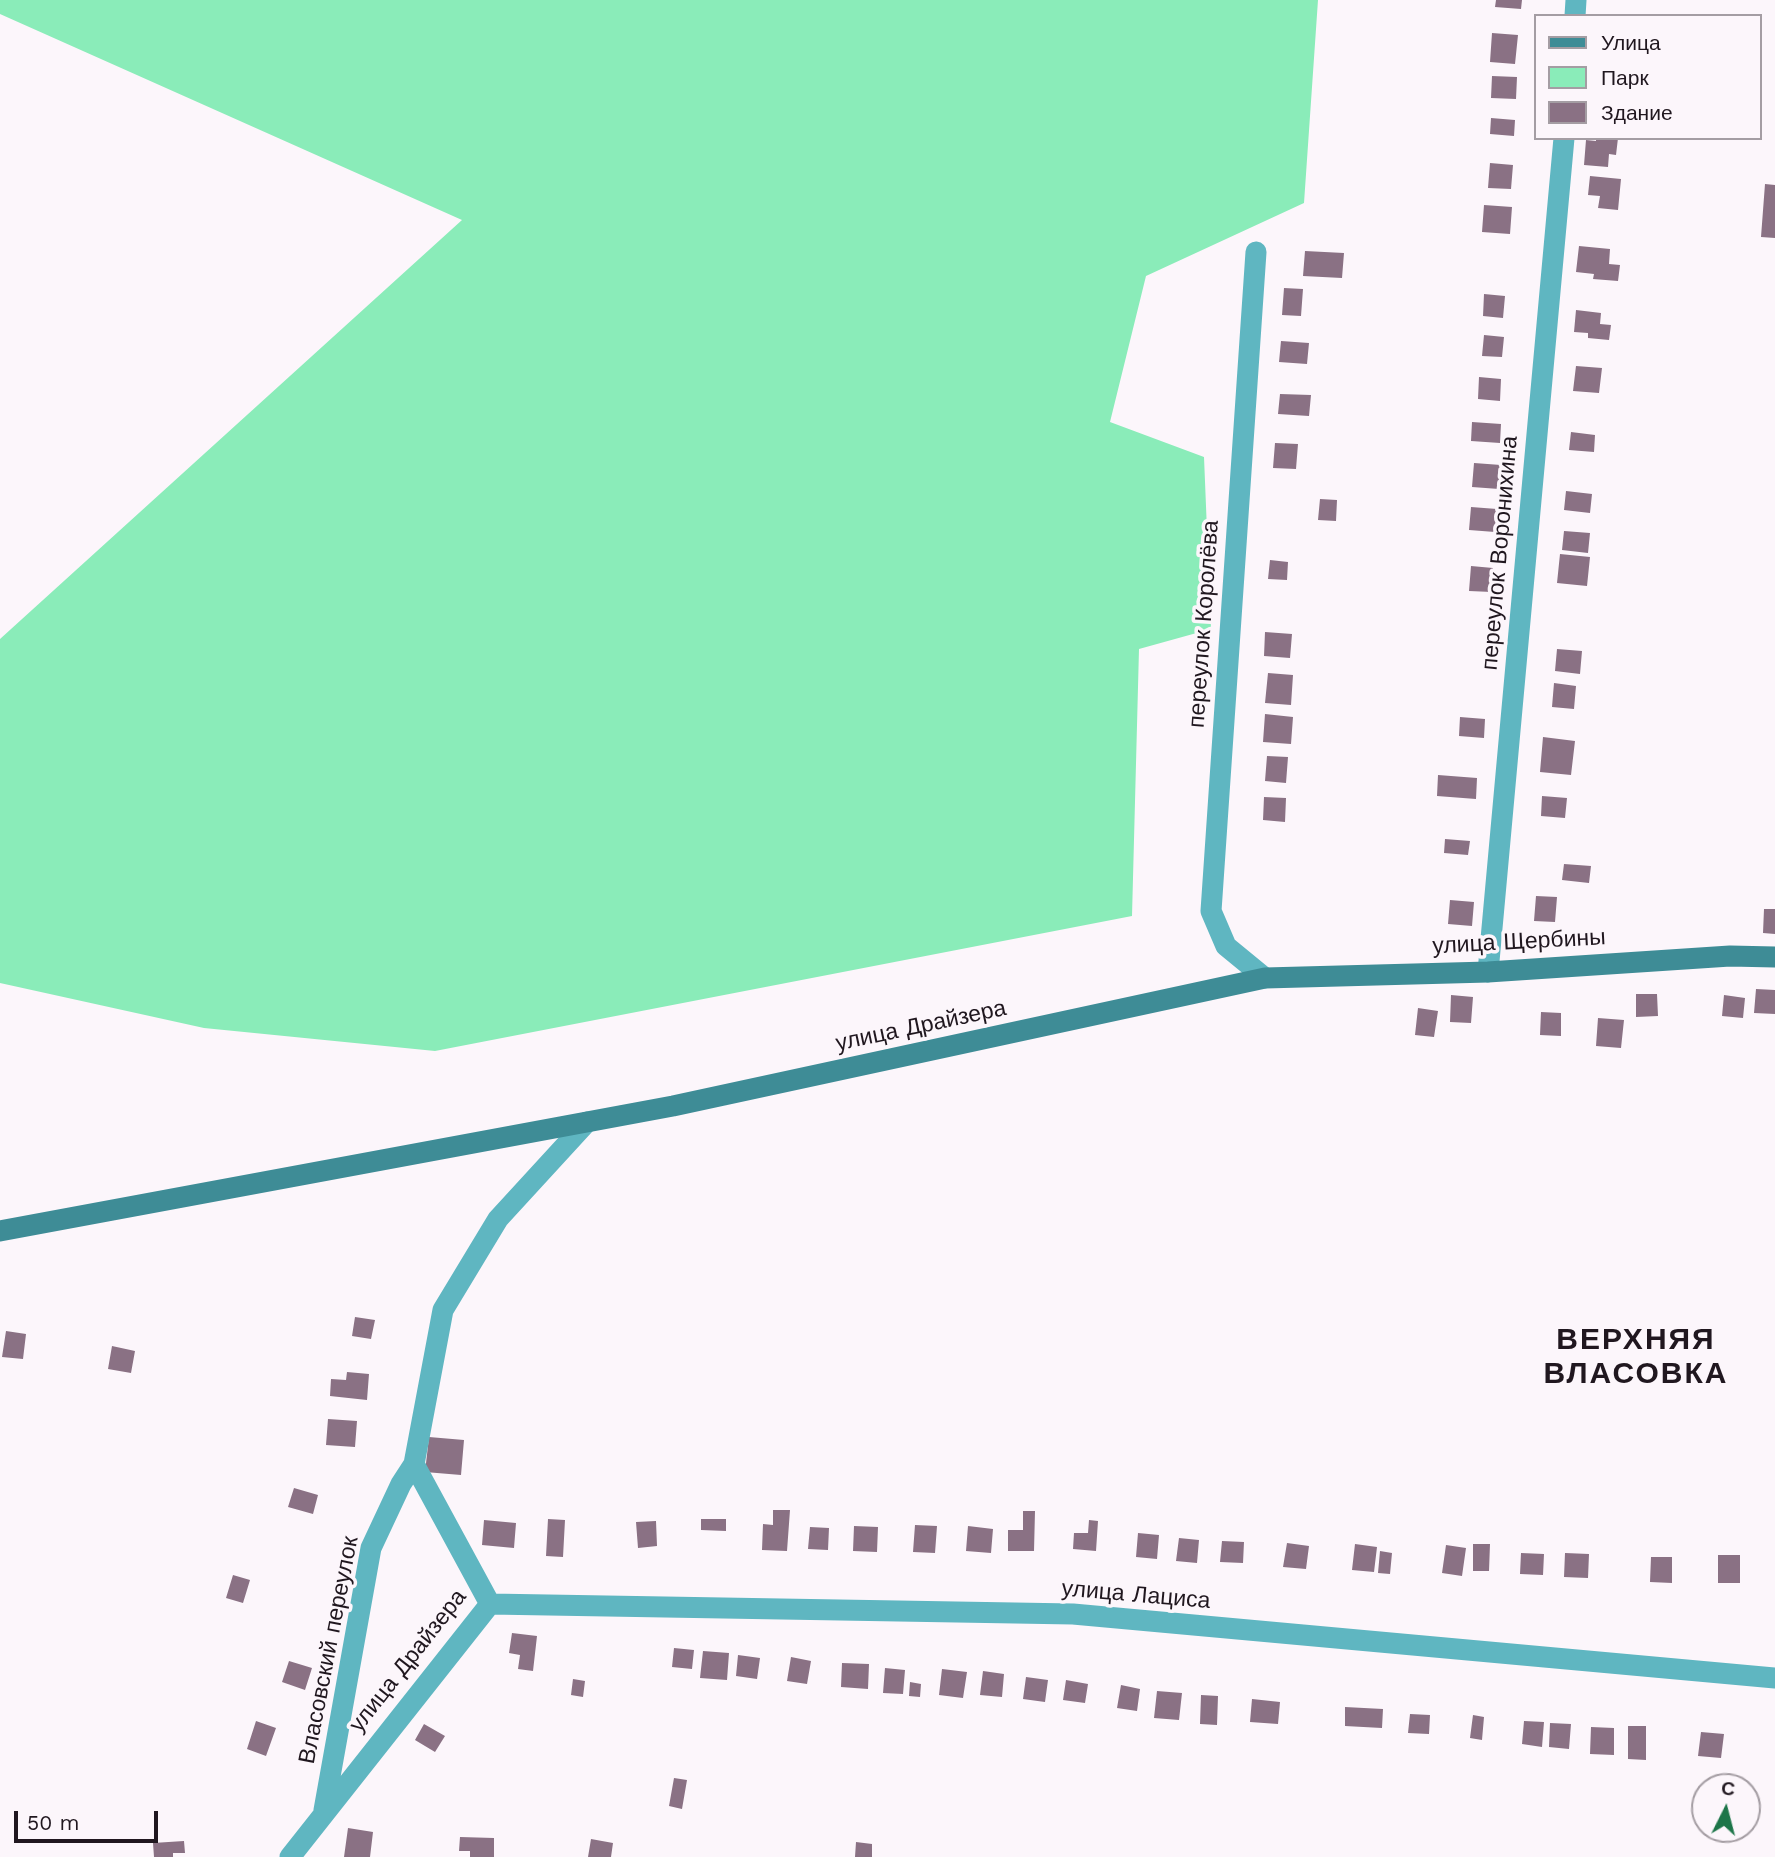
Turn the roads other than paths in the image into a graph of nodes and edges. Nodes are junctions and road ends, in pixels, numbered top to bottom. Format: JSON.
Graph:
{"nodes":[{"id":1,"x":1564,"y":140,"type":"edge"},
{"id":2,"x":1256,"y":252,"type":"dead end"},
{"id":3,"x":1775,"y":957,"type":"edge"},
{"id":4,"x":1488,"y":972,"type":"junction"},
{"id":5,"x":1265,"y":978,"type":"junction"},
{"id":6,"x":587,"y":1122,"type":"junction"},
{"id":7,"x":0,"y":1231,"type":"edge"},
{"id":8,"x":414,"y":1464,"type":"junction"},
{"id":9,"x":490,"y":1604,"type":"junction"},
{"id":10,"x":1775,"y":1678,"type":"edge"},
{"id":11,"x":324,"y":1812,"type":"junction"},
{"id":12,"x":290,"y":1857,"type":"edge"}],
"edges":[{"from":1,"to":4,"type":"street","name":"переулок Воронихина"},
{"from":2,"to":5,"type":"street","name":"переулок Королёва"},
{"from":3,"to":4,"type":"street","name":"улица Щербины"},
{"from":4,"to":5,"type":"street","name":"улица Щербины"},
{"from":5,"to":6,"type":"street","name":"улица Драйзера"},
{"from":6,"to":7,"type":"street","name":"улица Драйзера"},
{"from":6,"to":8,"type":"street"},
{"from":8,"to":9,"type":"street","name":"улица Драйзера"},
{"from":8,"to":11,"type":"street","name":"Власовский переулок"},
{"from":9,"to":10,"type":"street","name":"улица Лациса"},
{"from":9,"to":11,"type":"street","name":"улица Драйзера"},
{"from":11,"to":12,"type":"street","name":"улица Драйзера"}]}
